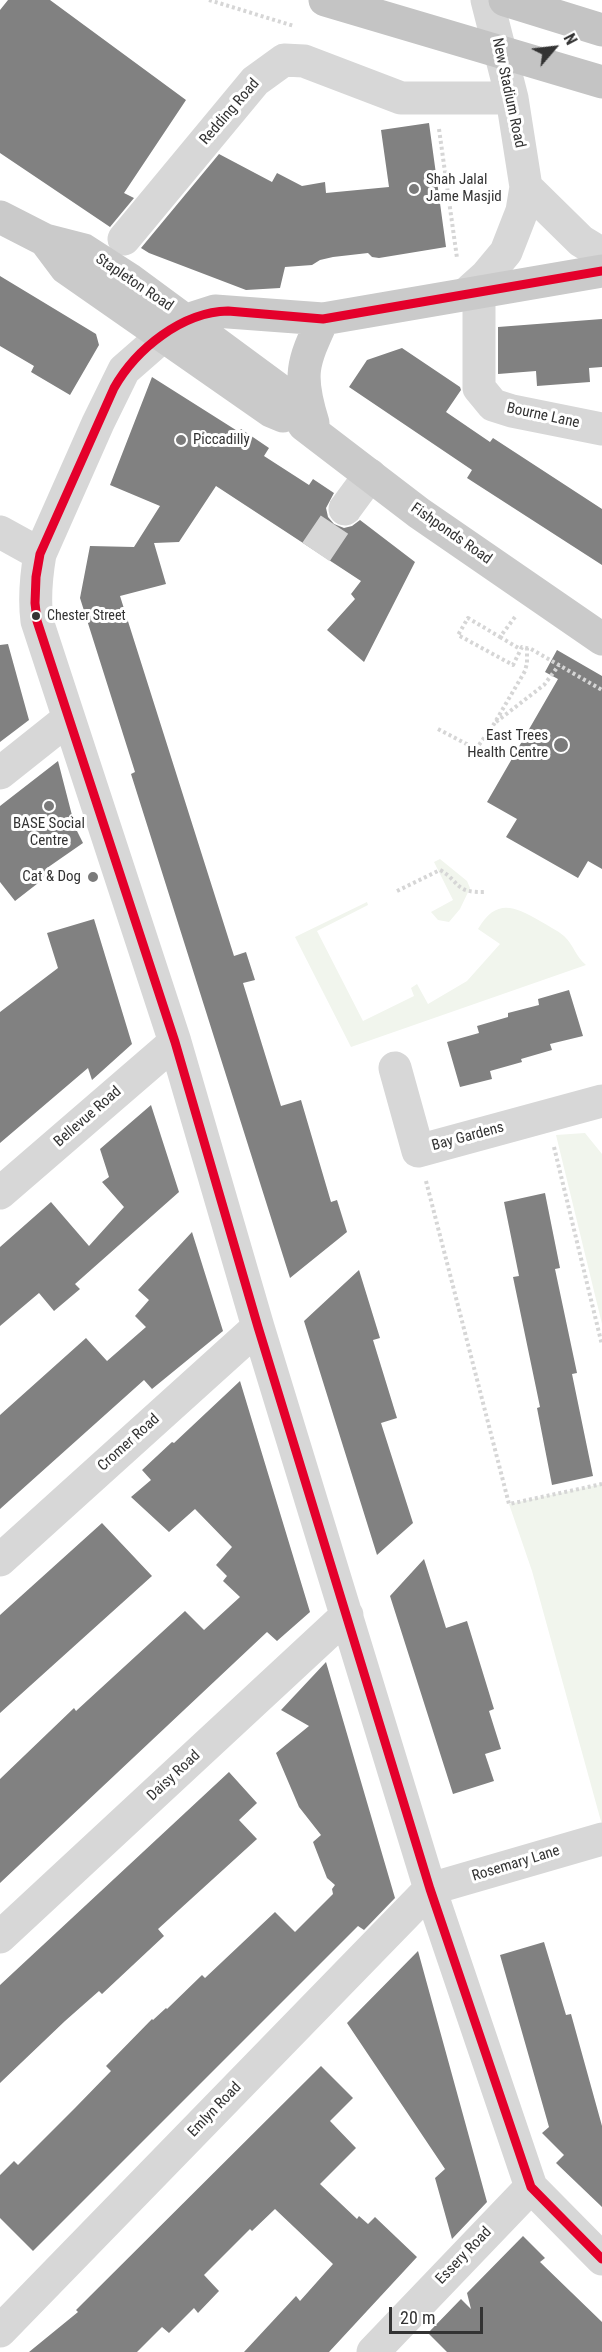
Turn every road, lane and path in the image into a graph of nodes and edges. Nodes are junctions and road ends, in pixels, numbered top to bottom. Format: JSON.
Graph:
{"nodes":[{"id":1,"x":325,"y":0,"type":"edge"},
{"id":2,"x":487,"y":0,"type":"edge"},
{"id":3,"x":505,"y":0,"type":"edge"},
{"id":4,"x":602,"y":30,"type":"edge"},
{"id":5,"x":602,"y":82,"type":"edge"},
{"id":6,"x":435,"y":98,"type":"junction"},
{"id":7,"x":512,"y":98,"type":"junction"},
{"id":8,"x":526,"y":187,"type":"junction"},
{"id":9,"x":0,"y":217,"type":"edge"},
{"id":10,"x":124,"y":239,"type":"dead end"},
{"id":11,"x":602,"y":254,"type":"edge"},
{"id":12,"x":602,"y":271,"type":"edge"},
{"id":13,"x":464,"y":294,"type":"junction"},
{"id":14,"x":323,"y":319,"type":"junction"},
{"id":15,"x":175,"y":328,"type":"junction"},
{"id":16,"x":199,"y":361,"type":"joint"},
{"id":17,"x":602,"y":429,"type":"edge"},
{"id":18,"x":310,"y":430,"type":"junction"},
{"id":19,"x":370,"y":475,"type":"junction"},
{"id":20,"x":345,"y":509,"type":"tunnel mouth"},
{"id":21,"x":0,"y":532,"type":"edge"},
{"id":22,"x":40,"y":554,"type":"junction"},
{"id":23,"x":534,"y":592,"type":"junction"},
{"id":24,"x":500,"y":638,"type":"junction"},
{"id":25,"x":602,"y":639,"type":"edge"},
{"id":26,"x":527,"y":648,"type":"junction"},
{"id":27,"x":520,"y":649,"type":"junction"},
{"id":28,"x":559,"y":665,"type":"junction"},
{"id":29,"x":602,"y":690,"type":"edge"},
{"id":30,"x":68,"y":719,"type":"junction"},
{"id":31,"x":494,"y":724,"type":"junction"},
{"id":32,"x":438,"y":729,"type":"dead end"},
{"id":33,"x":0,"y":773,"type":"edge"},
{"id":34,"x":398,"y":891,"type":"dead end"},
{"id":35,"x":484,"y":892,"type":"dead end"},
{"id":36,"x":176,"y":1042,"type":"junction"},
{"id":37,"x":395,"y":1068,"type":"dead end"},
{"id":38,"x":602,"y":1101,"type":"edge"},
{"id":39,"x":546,"y":1116,"type":"junction"},
{"id":40,"x":418,"y":1151,"type":"junction"},
{"id":41,"x":0,"y":1193,"type":"edge"},
{"id":42,"x":258,"y":1327,"type":"junction"},
{"id":43,"x":602,"y":1345,"type":"edge"},
{"id":44,"x":602,"y":1484,"type":"edge"},
{"id":45,"x":0,"y":1560,"type":"edge"},
{"id":46,"x":348,"y":1615,"type":"junction"},
{"id":47,"x":602,"y":1839,"type":"edge"},
{"id":48,"x":430,"y":1890,"type":"junction"},
{"id":49,"x":0,"y":1937,"type":"edge"},
{"id":50,"x":531,"y":2187,"type":"junction"},
{"id":51,"x":602,"y":2259,"type":"edge"},
{"id":52,"x":0,"y":2331,"type":"edge"},
{"id":53,"x":373,"y":2352,"type":"edge"}],
"edges":[{"from":1,"to":5,"type":"highway","bridge":true},
{"from":2,"to":7,"type":"street","name":"New Stadium Road"},
{"from":3,"to":4,"type":"highway"},
{"from":6,"to":7,"type":"street","name":"Redding Road"},
{"from":6,"to":10,"type":"street","name":"Redding Road"},
{"from":6,"to":13,"type":"path"},
{"from":7,"to":8,"type":"street","name":"New Stadium Road"},
{"from":8,"to":11,"type":"street"},
{"from":8,"to":13,"type":"street","name":"New Stadium Road"},
{"from":9,"to":15,"type":"main road","name":"Stapleton Road"},
{"from":12,"to":13,"type":"main road","name":"Stapleton Road"},
{"from":13,"to":14,"type":"main road","name":"Stapleton Road"},
{"from":13,"to":17,"type":"street","name":"Bourne Lane"},
{"from":14,"to":15,"type":"main road","name":"Stapleton Road"},
{"from":14,"to":18,"type":"main road"},
{"from":15,"to":16,"type":"main road","name":"Stapleton Road"},
{"from":15,"to":18,"type":"main road","name":"Fishponds Road"},
{"from":15,"to":22,"type":"street"},
{"from":16,"to":18,"type":"main road","name":"Fishponds Road"},
{"from":18,"to":19,"type":"main road","name":"Fishponds Road"},
{"from":19,"to":20,"type":"street"},
{"from":19,"to":23,"type":"main road","name":"Fishponds Road"},
{"from":21,"to":22,"type":"street"},
{"from":22,"to":30,"type":"street"},
{"from":23,"to":24,"type":"path"},
{"from":23,"to":25,"type":"main road","name":"Fishponds Road"},
{"from":24,"to":27,"type":"path"},
{"from":24,"to":27,"type":"path"},
{"from":26,"to":27,"type":"path"},
{"from":26,"to":28,"type":"path"},
{"from":26,"to":31,"type":"path"},
{"from":28,"to":29,"type":"path"},
{"from":28,"to":31,"type":"path"},
{"from":30,"to":33,"type":"street"},
{"from":30,"to":36,"type":"street"},
{"from":31,"to":32,"type":"path"},
{"from":34,"to":35,"type":"path"},
{"from":36,"to":41,"type":"street","name":"Bellevue Road"},
{"from":36,"to":42,"type":"street"},
{"from":37,"to":40,"type":"street","name":"Bay Gardens"},
{"from":38,"to":39,"type":"street","name":"Bay Gardens"},
{"from":39,"to":40,"type":"street","name":"Bay Gardens"},
{"from":39,"to":43,"type":"path"},
{"from":40,"to":44,"type":"path"},
{"from":42,"to":45,"type":"street","name":"Cromer Road"},
{"from":42,"to":46,"type":"street"},
{"from":46,"to":48,"type":"street"},
{"from":46,"to":49,"type":"street","name":"Daisy Road"},
{"from":47,"to":48,"type":"street","name":"Rosemary Lane"},
{"from":48,"to":50,"type":"street"},
{"from":48,"to":52,"type":"street","name":"Emlyn Road"},
{"from":50,"to":51,"type":"street"},
{"from":50,"to":53,"type":"street","name":"Essery Road"}]}
